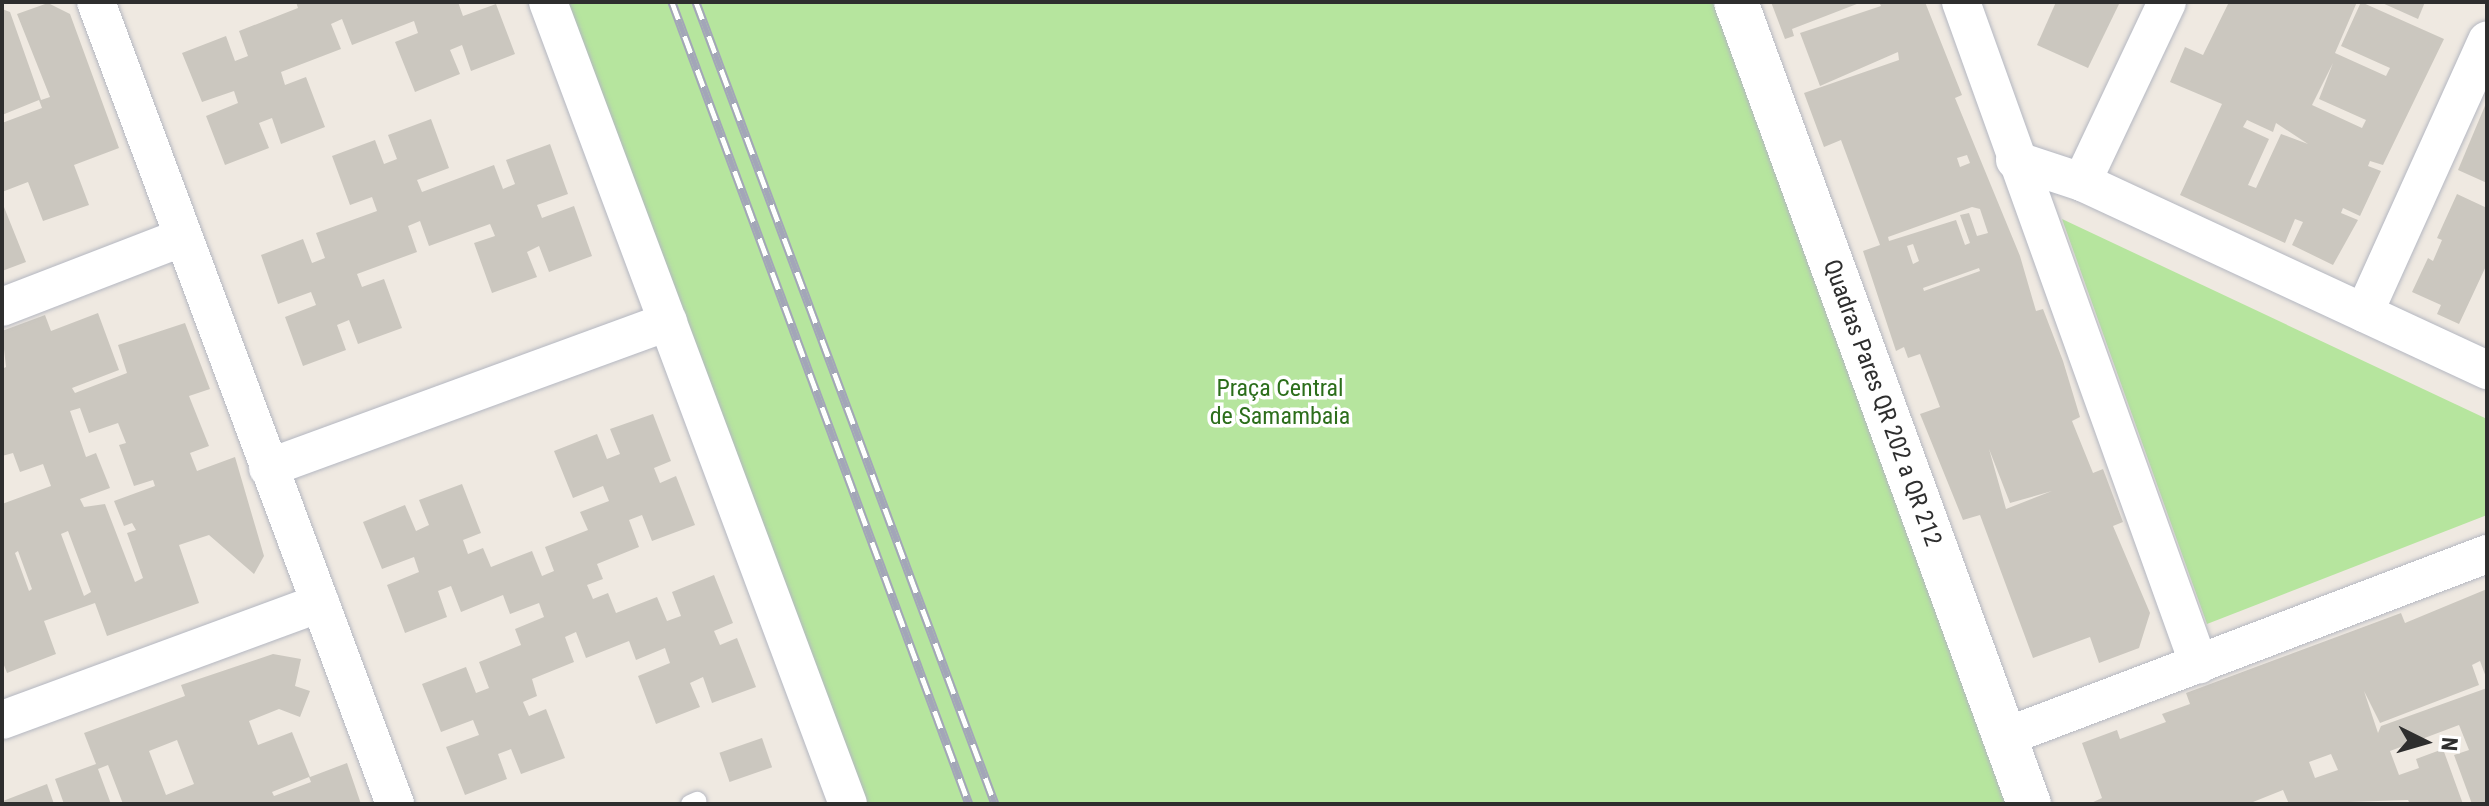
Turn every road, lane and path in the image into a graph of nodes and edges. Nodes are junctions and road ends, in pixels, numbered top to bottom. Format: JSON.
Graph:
{"nodes":[{"id":1,"x":96,"y":2,"type":"edge"},
{"id":2,"x":548,"y":2,"type":"edge"},
{"id":3,"x":1736,"y":2,"type":"edge"},
{"id":4,"x":1961,"y":2,"type":"edge"},
{"id":5,"x":2167,"y":2,"type":"edge"},
{"id":6,"x":2487,"y":41,"type":"edge"},
{"id":7,"x":2015,"y":160,"type":"junction"},
{"id":8,"x":2082,"y":182,"type":"junction"},
{"id":9,"x":181,"y":238,"type":"junction"},
{"id":10,"x":2,"y":307,"type":"edge"},
{"id":11,"x":2364,"y":313,"type":"junction"},
{"id":12,"x":668,"y":322,"type":"junction"},
{"id":13,"x":2487,"y":370,"type":"edge"},
{"id":14,"x":268,"y":468,"type":"junction"},
{"id":15,"x":2487,"y":554,"type":"edge"},
{"id":16,"x":320,"y":603,"type":"junction"},
{"id":17,"x":2199,"y":665,"type":"junction"},
{"id":18,"x":2,"y":720,"type":"edge"},
{"id":19,"x":2005,"y":737,"type":"junction"},
{"id":20,"x":395,"y":804,"type":"edge"},
{"id":21,"x":848,"y":804,"type":"edge"},
{"id":22,"x":2029,"y":804,"type":"edge"}],
"edges":[{"from":1,"to":9,"type":"street"},
{"from":2,"to":12,"type":"street"},
{"from":3,"to":19,"type":"street","name":"Quadras Pares QR 202 a QR 212"},
{"from":4,"to":7,"type":"street"},
{"from":5,"to":8,"type":"street"},
{"from":6,"to":11,"type":"street"},
{"from":7,"to":8,"type":"street"},
{"from":7,"to":17,"type":"street"},
{"from":8,"to":11,"type":"street"},
{"from":9,"to":10,"type":"street"},
{"from":9,"to":14,"type":"street"},
{"from":11,"to":13,"type":"street"},
{"from":12,"to":14,"type":"street"},
{"from":12,"to":21,"type":"street"},
{"from":14,"to":16,"type":"street"},
{"from":15,"to":17,"type":"street"},
{"from":16,"to":18,"type":"street"},
{"from":16,"to":20,"type":"street"},
{"from":17,"to":19,"type":"street"},
{"from":19,"to":22,"type":"street","name":"Quadras Pares QR 202 a QR 212"}]}
